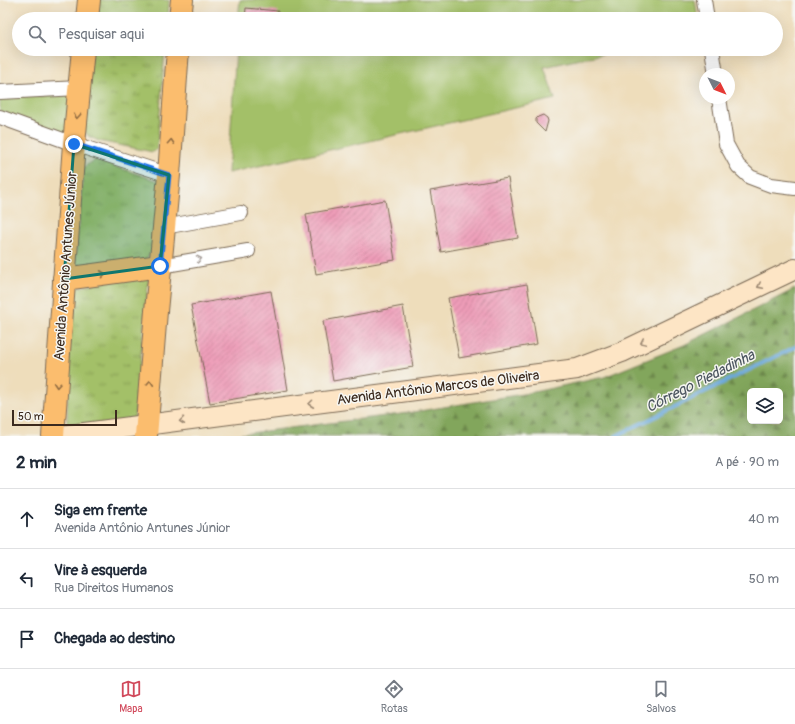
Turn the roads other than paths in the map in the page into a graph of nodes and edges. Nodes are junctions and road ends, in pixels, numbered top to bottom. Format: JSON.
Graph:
{"nodes":[{"id":1,"x":89,"y":0,"type":"edge"},
{"id":2,"x":182,"y":0,"type":"edge"},
{"id":3,"x":704,"y":0,"type":"edge"},
{"id":4,"x":88,"y":12,"type":"edge"},
{"id":5,"x":181,"y":12,"type":"edge"},
{"id":6,"x":706,"y":12,"type":"edge"},
{"id":7,"x":82,"y":56,"type":"edge"},
{"id":8,"x":178,"y":56,"type":"edge"},
{"id":9,"x":713,"y":56,"type":"edge"},
{"id":10,"x":715,"y":68,"type":"edge"},
{"id":11,"x":79,"y":88,"type":"junction"},
{"id":12,"x":0,"y":92,"type":"edge"},
{"id":13,"x":720,"y":104,"type":"edge"},
{"id":14,"x":0,"y":117,"type":"edge"},
{"id":15,"x":74,"y":144,"type":"junction"},
{"id":16,"x":169,"y":175,"type":"junction"},
{"id":17,"x":795,"y":188,"type":"edge"},
{"id":18,"x":241,"y":214,"type":"dead end"},
{"id":19,"x":164,"y":227,"type":"junction"},
{"id":20,"x":248,"y":250,"type":"dead end"},
{"id":21,"x":160,"y":266,"type":"junction"},
{"id":22,"x":795,"y":268,"type":"edge"},
{"id":23,"x":64,"y":279,"type":"junction"},
{"id":24,"x":146,"y":431,"type":"edge"},
{"id":25,"x":54,"y":436,"type":"edge"},
{"id":26,"x":61,"y":436,"type":"edge"}],
"edges":[{"from":1,"to":4,"type":"main road"},
{"from":2,"to":5,"type":"main road"},
{"from":3,"to":6,"type":"street"},
{"from":7,"to":11,"type":"main road","name":"Avenida Antônio Antunes Júnior"},
{"from":16,"to":8,"type":"main road","one_way":true},
{"from":9,"to":10,"type":"street"},
{"from":11,"to":12,"type":"street"},
{"from":11,"to":15,"type":"main road","name":"Avenida Antônio Antunes Júnior","one_way":true},
{"from":13,"to":17,"type":"street"},
{"from":14,"to":15,"type":"street"},
{"from":15,"to":16,"type":"street"},
{"from":15,"to":23,"type":"main road","name":"Avenida Antônio Antunes Júnior"},
{"from":16,"to":19,"type":"main road"},
{"from":18,"to":19,"type":"street"},
{"from":19,"to":21,"type":"main road"},
{"from":21,"to":20,"type":"street","one_way":true},
{"from":23,"to":21,"type":"main road","one_way":true},
{"from":24,"to":21,"type":"main road","one_way":true},
{"from":22,"to":24,"type":"main road","name":"Avenida Antônio Marcos de Oliveira","one_way":true},
{"from":23,"to":25,"type":"main road","name":"Avenida Antônio Antunes Júnior","one_way":true},
{"from":24,"to":26,"type":"main road","name":"Avenida Antônio Marcos de Oliveira"}]}
